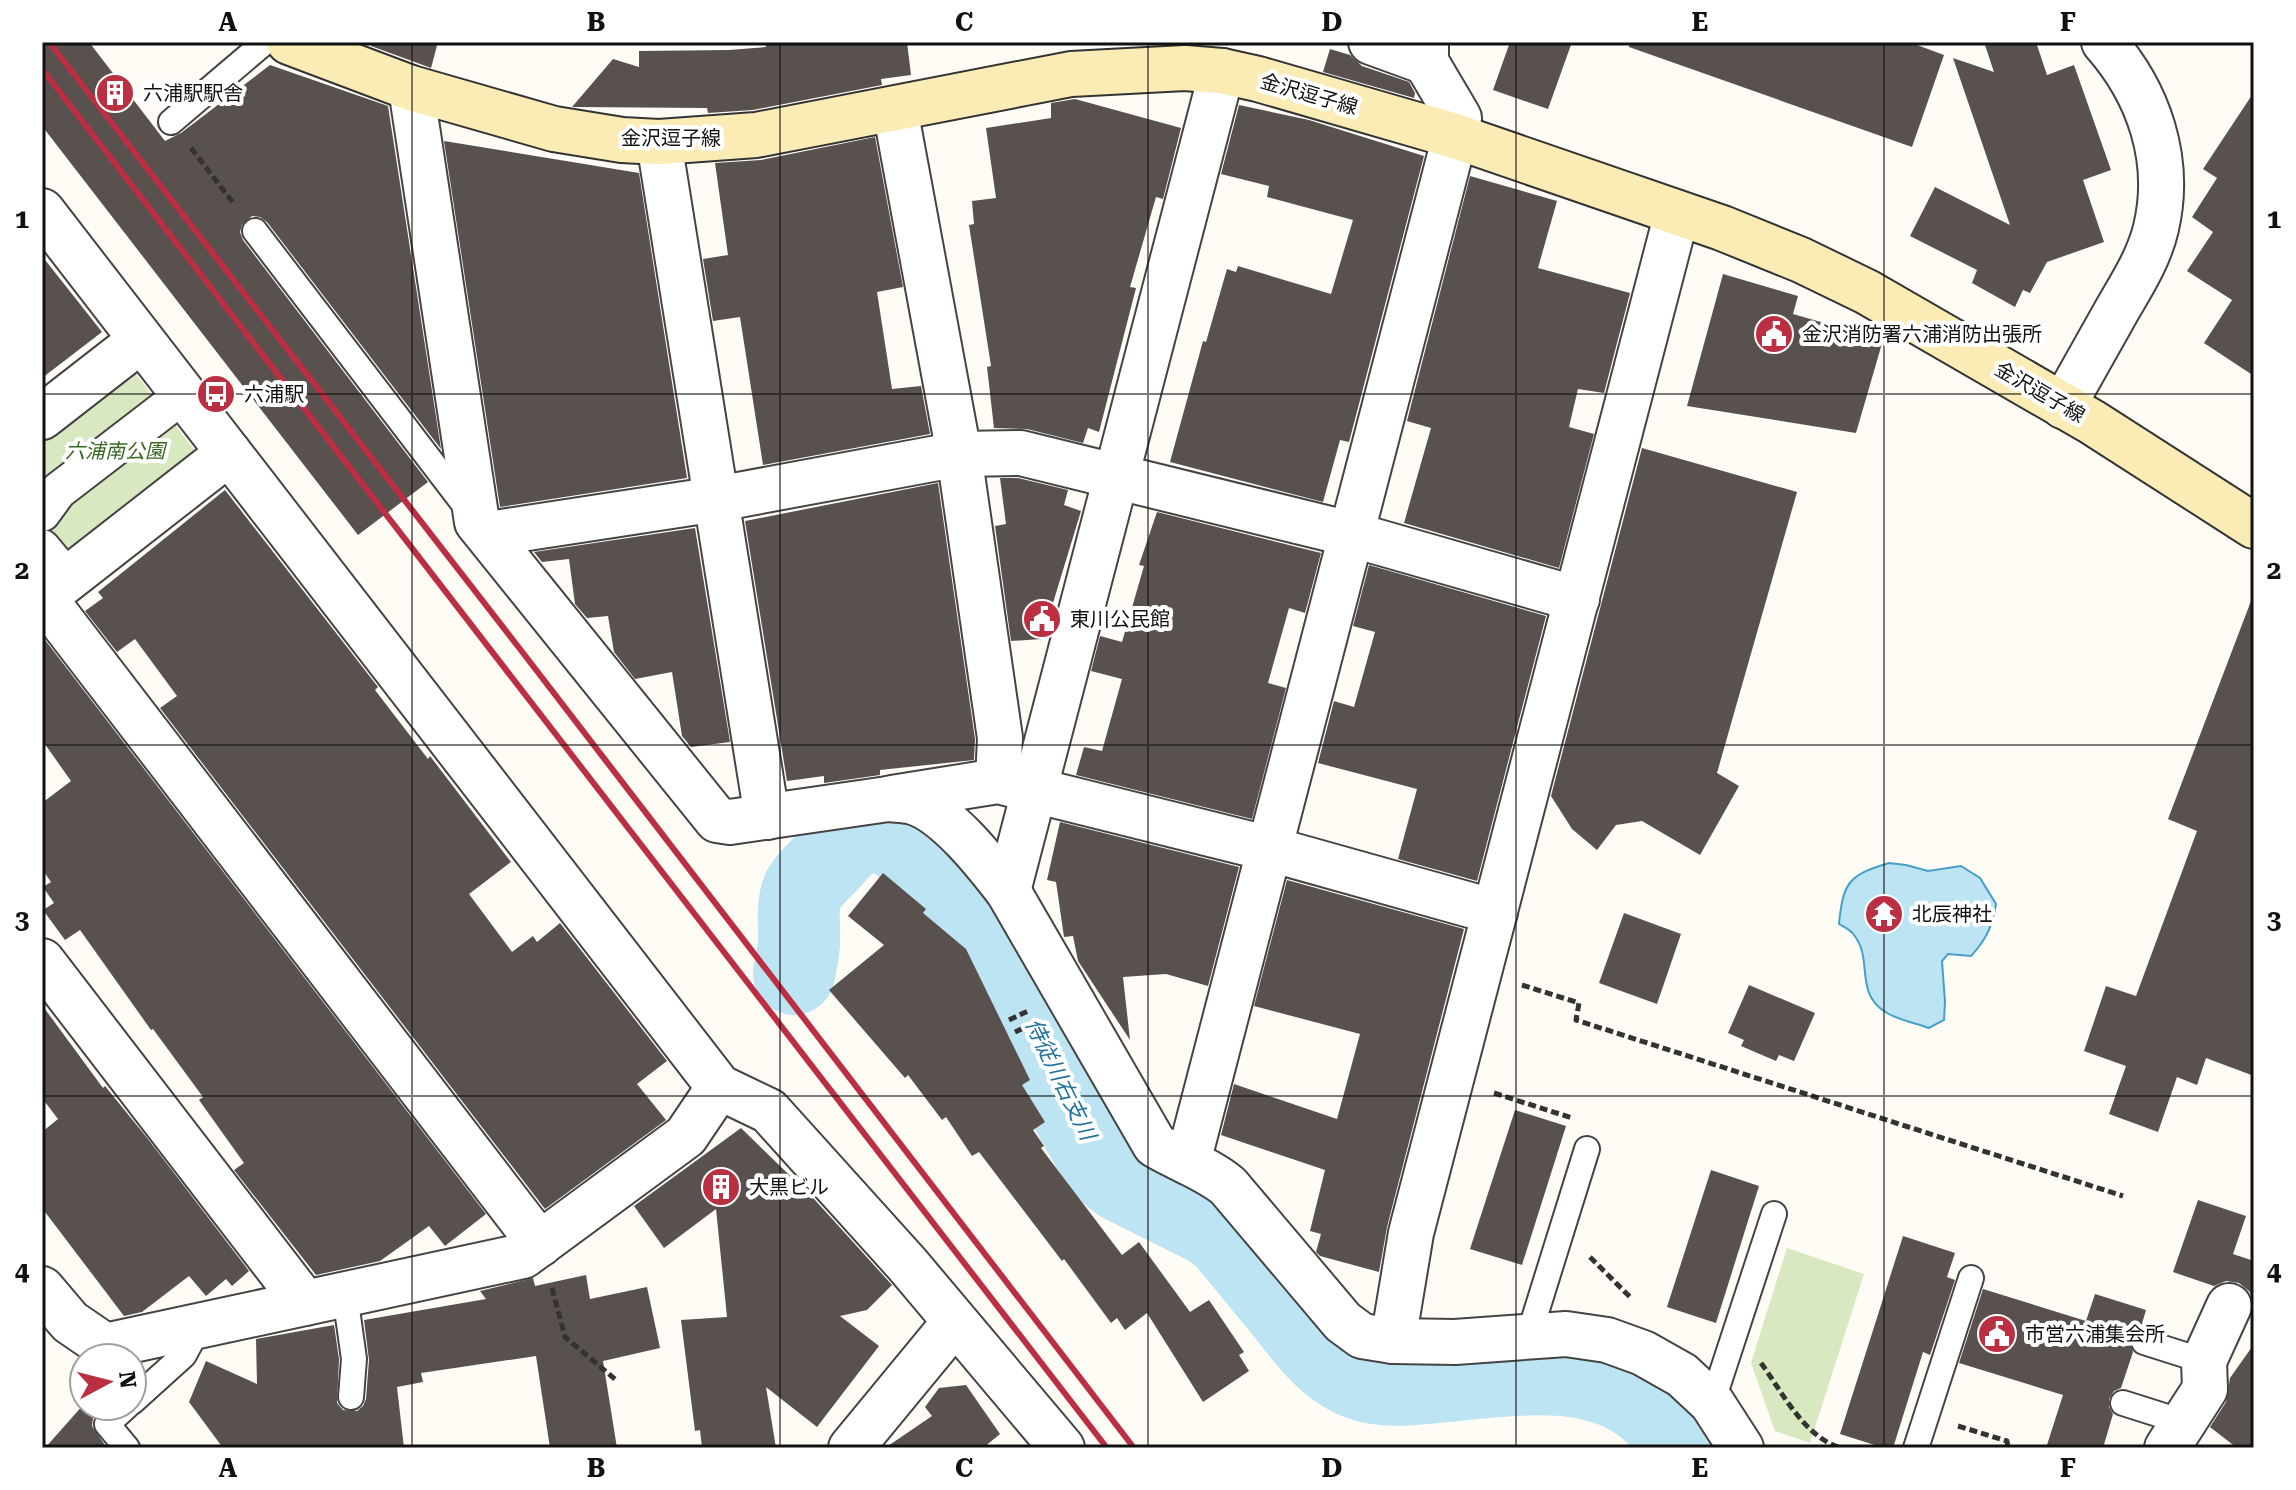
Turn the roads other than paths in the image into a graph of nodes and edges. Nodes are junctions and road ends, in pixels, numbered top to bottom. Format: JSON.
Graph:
{"nodes":[{"id":1,"x":265,"y":42,"type":"edge"},
{"id":2,"x":289,"y":42,"type":"edge"},
{"id":3,"x":1371,"y":42,"type":"edge"},
{"id":4,"x":2104,"y":42,"type":"edge"},
{"id":5,"x":1426,"y":52,"type":"edge"},
{"id":6,"x":1222,"y":71,"type":"junction"},
{"id":7,"x":411,"y":88,"type":"junction"},
{"id":8,"x":895,"y":109,"type":"junction"},
{"id":9,"x":171,"y":122,"type":"road end"},
{"id":10,"x":1455,"y":136,"type":"junction"},
{"id":11,"x":659,"y":142,"type":"junction"},
{"id":12,"x":42,"y":211,"type":"edge"},
{"id":13,"x":1677,"y":213,"type":"junction"},
{"id":14,"x":255,"y":231,"type":"road end"},
{"id":15,"x":141,"y":340,"type":"junction"},
{"id":16,"x":183,"y":395,"type":"junction"},
{"id":17,"x":2063,"y":406,"type":"junction"},
{"id":18,"x":42,"y":417,"type":"edge"},
{"id":19,"x":229,"y":453,"type":"junction"},
{"id":20,"x":959,"y":454,"type":"junction"},
{"id":21,"x":1115,"y":475,"type":"junction"},
{"id":22,"x":717,"y":499,"type":"junction"},
{"id":23,"x":42,"y":513,"type":"edge"},
{"id":24,"x":2254,"y":526,"type":"edge"},
{"id":25,"x":482,"y":528,"type":"junction"},
{"id":26,"x":1350,"y":534,"type":"junction"},
{"id":27,"x":49,"y":581,"type":"edge"},
{"id":28,"x":1577,"y":599,"type":"junction"},
{"id":29,"x":1016,"y":786,"type":"junction"},
{"id":30,"x":888,"y":799,"type":"junction"},
{"id":31,"x":767,"y":817,"type":"junction"},
{"id":32,"x":1270,"y":849,"type":"junction"},
{"id":33,"x":1008,"y":891,"type":"junction"},
{"id":34,"x":1495,"y":912,"type":"junction"},
{"id":35,"x":42,"y":961,"type":"edge"},
{"id":36,"x":719,"y":1087,"type":"junction"},
{"id":37,"x":1587,"y":1149,"type":"road end"},
{"id":38,"x":1188,"y":1162,"type":"junction"},
{"id":39,"x":1774,"y":1214,"type":"dead end"},
{"id":40,"x":540,"y":1244,"type":"junction"},
{"id":41,"x":1971,"y":1278,"type":"dead end"},
{"id":42,"x":42,"y":1289,"type":"edge"},
{"id":43,"x":325,"y":1299,"type":"junction"},
{"id":44,"x":2229,"y":1306,"type":"dead end"},
{"id":45,"x":954,"y":1323,"type":"junction"},
{"id":46,"x":200,"y":1325,"type":"junction"},
{"id":47,"x":1529,"y":1335,"type":"junction"},
{"id":48,"x":1393,"y":1341,"type":"junction"},
{"id":49,"x":2144,"y":1342,"type":"dead end"},
{"id":50,"x":2204,"y":1361,"type":"junction"},
{"id":51,"x":148,"y":1388,"type":"edge"},
{"id":52,"x":351,"y":1397,"type":"dead end"},
{"id":53,"x":1712,"y":1403,"type":"junction"},
{"id":54,"x":2123,"y":1403,"type":"dead end"},
{"id":55,"x":109,"y":1422,"type":"edge"},
{"id":56,"x":2175,"y":1435,"type":"edge"},
{"id":57,"x":127,"y":1448,"type":"edge"},
{"id":58,"x":851,"y":1448,"type":"edge"},
{"id":59,"x":1062,"y":1448,"type":"edge"},
{"id":60,"x":1741,"y":1448,"type":"edge"},
{"id":61,"x":1916,"y":1448,"type":"edge"}],
"edges":[{"from":1,"to":9,"type":"lane"},
{"from":2,"to":7,"type":"main road","name":"金沢逗子線"},
{"from":3,"to":5,"type":"street"},
{"from":4,"to":17,"type":"street"},
{"from":5,"to":10,"type":"street"},
{"from":6,"to":8,"type":"main road","name":"金沢逗子線"},
{"from":6,"to":10,"type":"main road","name":"金沢逗子線"},
{"from":6,"to":21,"type":"street"},
{"from":7,"to":11,"type":"main road","name":"金沢逗子線"},
{"from":7,"to":25,"type":"street"},
{"from":8,"to":11,"type":"main road","name":"金沢逗子線"},
{"from":8,"to":20,"type":"street"},
{"from":10,"to":13,"type":"main road","name":"金沢逗子線"},
{"from":10,"to":26,"type":"street"},
{"from":11,"to":22,"type":"street"},
{"from":12,"to":15,"type":"street"},
{"from":13,"to":17,"type":"main road","name":"金沢逗子線"},
{"from":13,"to":28,"type":"street"},
{"from":14,"to":25,"type":"lane"},
{"from":15,"to":16,"type":"street"},
{"from":15,"to":18,"type":"street"},
{"from":16,"to":19,"type":"street"},
{"from":16,"to":23,"type":"street"},
{"from":17,"to":24,"type":"main road","name":"金沢逗子線"},
{"from":19,"to":27,"type":"street"},
{"from":19,"to":36,"type":"street"},
{"from":20,"to":21,"type":"street"},
{"from":20,"to":22,"type":"street"},
{"from":20,"to":29,"type":"street"},
{"from":21,"to":26,"type":"street"},
{"from":21,"to":29,"type":"street"},
{"from":22,"to":25,"type":"street"},
{"from":22,"to":31,"type":"street"},
{"from":25,"to":31,"type":"street"},
{"from":26,"to":28,"type":"street"},
{"from":26,"to":32,"type":"street"},
{"from":27,"to":40,"type":"street"},
{"from":28,"to":34,"type":"street"},
{"from":29,"to":30,"type":"street"},
{"from":29,"to":32,"type":"street"},
{"from":29,"to":33,"type":"street"},
{"from":30,"to":31,"type":"street"},
{"from":30,"to":33,"type":"street"},
{"from":32,"to":34,"type":"street"},
{"from":32,"to":38,"type":"street"},
{"from":33,"to":38,"type":"street"},
{"from":34,"to":48,"type":"street"},
{"from":35,"to":43,"type":"street"},
{"from":36,"to":40,"type":"street"},
{"from":36,"to":45,"type":"street"},
{"from":37,"to":47,"type":"lane"},
{"from":38,"to":48,"type":"street"},
{"from":39,"to":53,"type":"lane"},
{"from":40,"to":43,"type":"street"},
{"from":41,"to":61,"type":"lane"},
{"from":42,"to":46,"type":"street"},
{"from":43,"to":46,"type":"street"},
{"from":43,"to":52,"type":"lane"},
{"from":44,"to":50,"type":"street"},
{"from":45,"to":58,"type":"street"},
{"from":45,"to":59,"type":"street"},
{"from":46,"to":51,"type":"lane"},
{"from":47,"to":48,"type":"street"},
{"from":47,"to":53,"type":"street"},
{"from":49,"to":50,"type":"lane"},
{"from":50,"to":56,"type":"street"},
{"from":53,"to":60,"type":"street"},
{"from":54,"to":56,"type":"lane"},
{"from":55,"to":57,"type":"lane"}]}
